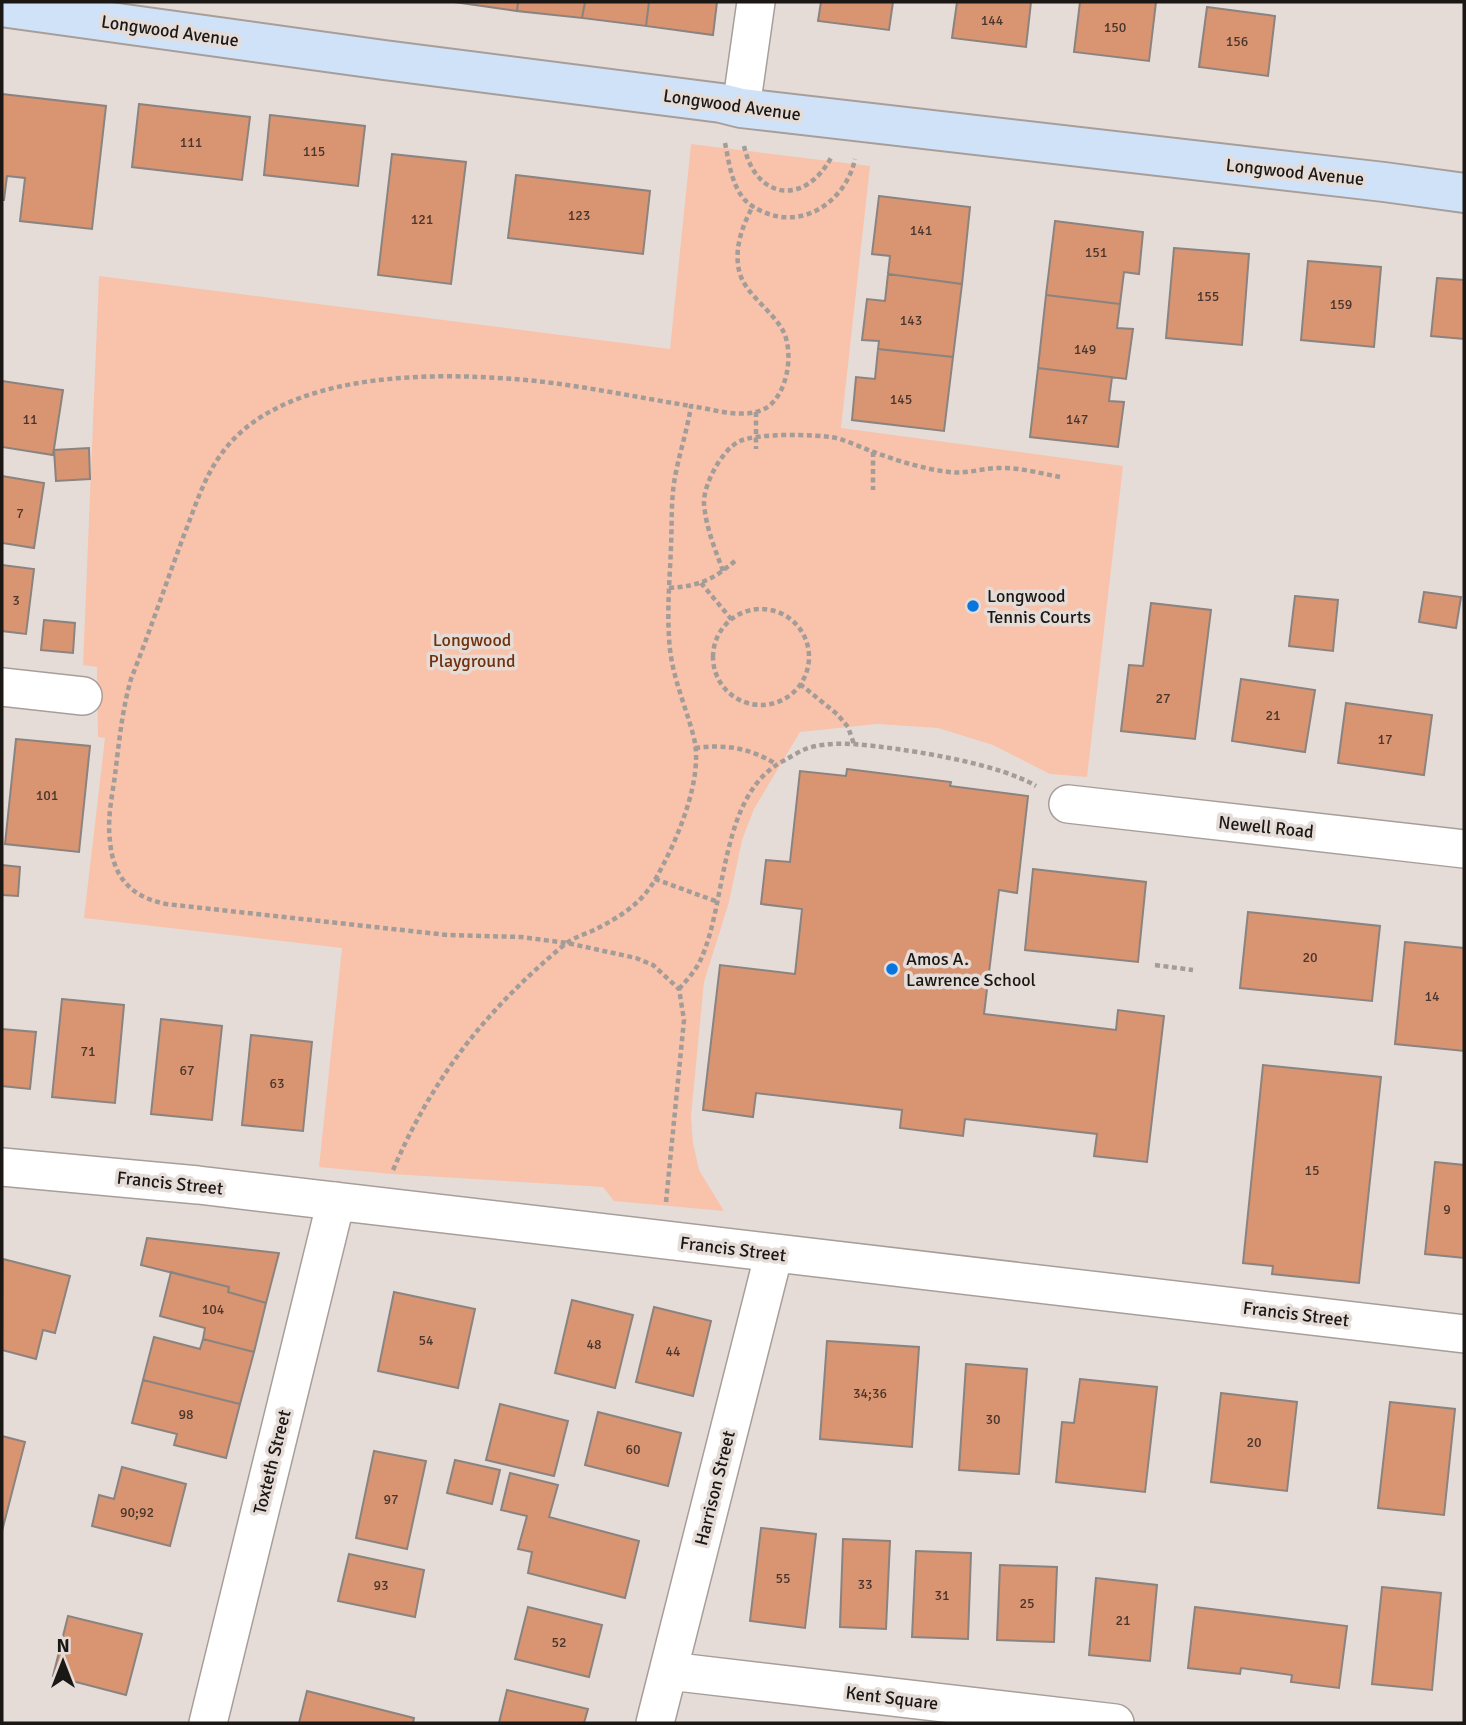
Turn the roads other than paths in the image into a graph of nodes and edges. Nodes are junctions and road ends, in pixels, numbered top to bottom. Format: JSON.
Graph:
{"nodes":[{"id":1,"x":756,"y":2,"type":"edge"},
{"id":2,"x":2,"y":7,"type":"edge"},
{"id":3,"x":736,"y":127,"type":"junction"},
{"id":4,"x":1464,"y":193,"type":"edge"},
{"id":5,"x":2,"y":687,"type":"edge"},
{"id":6,"x":83,"y":696,"type":"dead end"},
{"id":7,"x":1068,"y":804,"type":"road end"},
{"id":8,"x":1464,"y":849,"type":"edge"},
{"id":9,"x":2,"y":1167,"type":"edge"},
{"id":10,"x":336,"y":1201,"type":"junction"},
{"id":11,"x":774,"y":1254,"type":"junction"},
{"id":12,"x":1464,"y":1334,"type":"edge"},
{"id":13,"x":669,"y":1671,"type":"junction"},
{"id":14,"x":208,"y":1723,"type":"edge"},
{"id":15,"x":656,"y":1723,"type":"edge"},
{"id":16,"x":1115,"y":1723,"type":"edge"}],
"edges":[{"from":1,"to":3,"type":"street"},
{"from":2,"to":3,"type":"main road","name":"Longwood Avenue"},
{"from":3,"to":4,"type":"main road","name":"Longwood Avenue"},
{"from":5,"to":6,"type":"street"},
{"from":7,"to":8,"type":"street","name":"Newell Road"},
{"from":9,"to":10,"type":"street","name":"Francis Street"},
{"from":10,"to":11,"type":"street","name":"Francis Street"},
{"from":10,"to":14,"type":"street","name":"Toxteth Street"},
{"from":11,"to":12,"type":"street","name":"Francis Street"},
{"from":11,"to":13,"type":"street","name":"Harrison Street"},
{"from":13,"to":15,"type":"street","name":"Harrison Street"},
{"from":13,"to":16,"type":"street","name":"Kent Square"}]}
